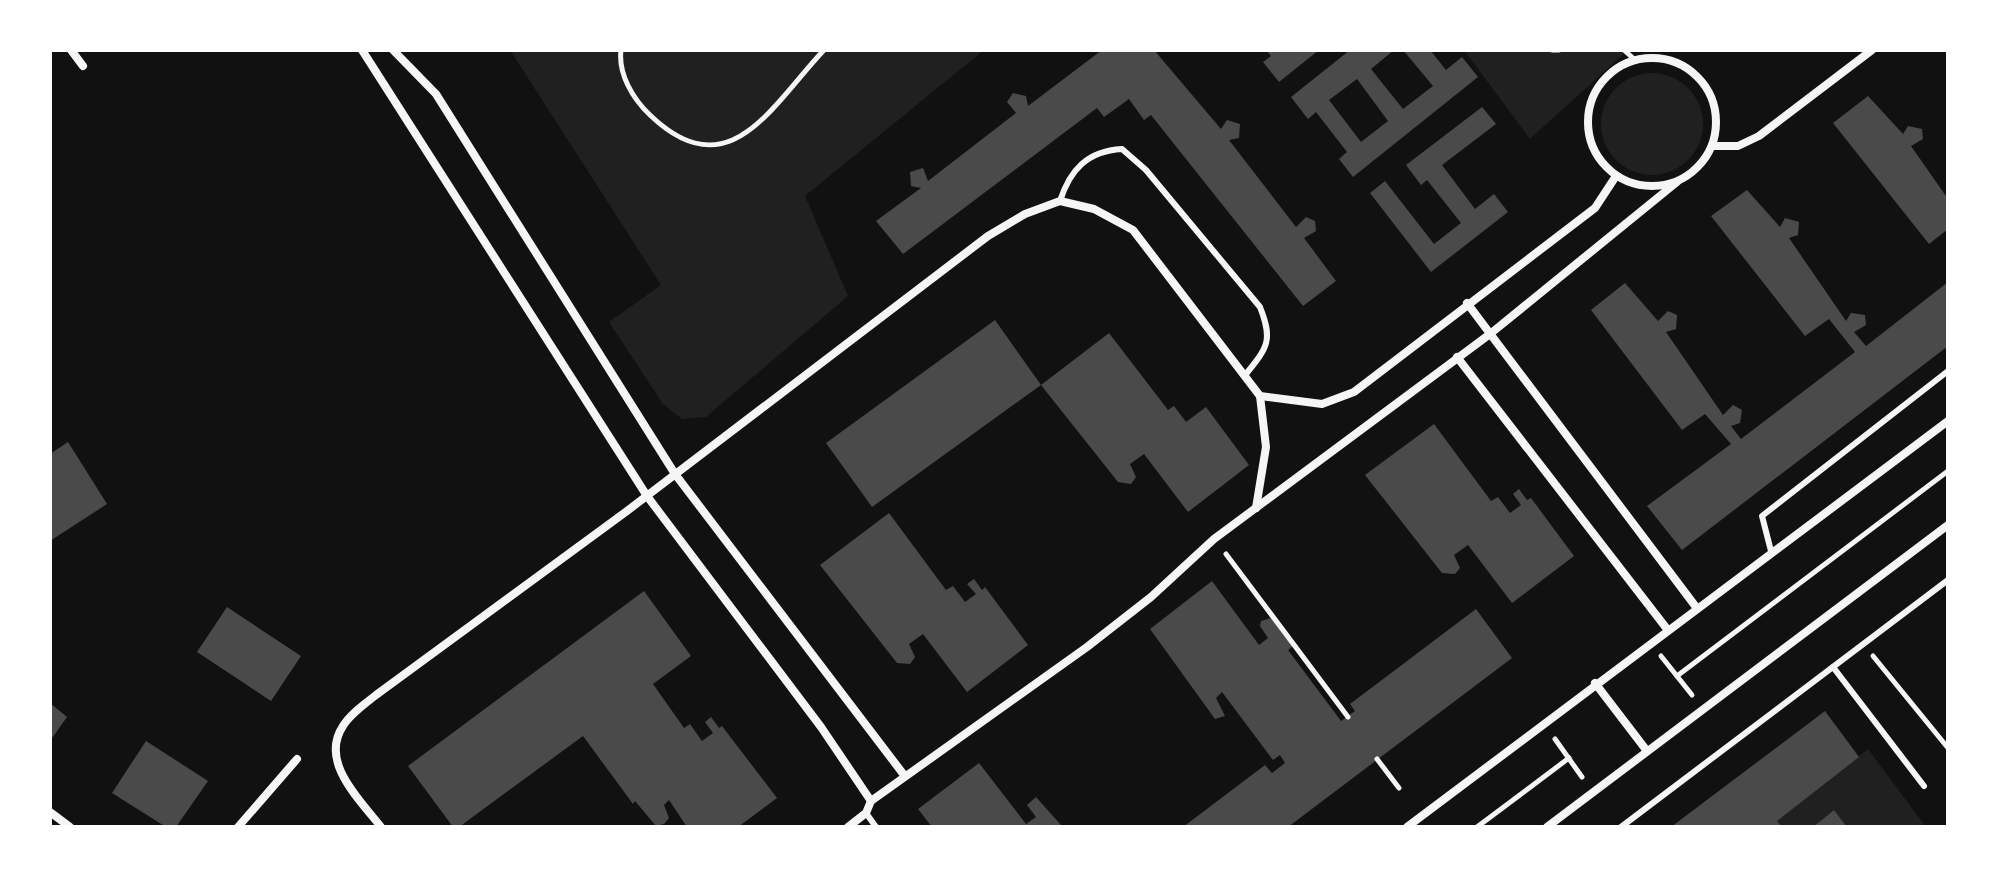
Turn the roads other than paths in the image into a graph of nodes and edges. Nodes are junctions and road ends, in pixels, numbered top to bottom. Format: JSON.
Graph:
{"nodes":[{"id":1,"x":71,"y":50,"type":"edge"},
{"id":2,"x":362,"y":50,"type":"edge"},
{"id":3,"x":393,"y":50,"type":"edge"},
{"id":4,"x":1872,"y":50,"type":"edge"},
{"id":5,"x":83,"y":66,"type":"dead end"},
{"id":6,"x":1712,"y":146,"type":"junction"},
{"id":7,"x":1616,"y":176,"type":"junction"},
{"id":8,"x":1677,"y":182,"type":"junction"},
{"id":9,"x":1060,"y":201,"type":"junction"},
{"id":10,"x":1467,"y":303,"type":"junction"},
{"id":11,"x":1490,"y":334,"type":"junction"},
{"id":12,"x":1457,"y":357,"type":"junction"},
{"id":13,"x":1948,"y":371,"type":"edge"},
{"id":14,"x":1246,"y":374,"type":"junction"},
{"id":15,"x":1260,"y":396,"type":"junction"},
{"id":16,"x":1948,"y":421,"type":"edge"},
{"id":17,"x":675,"y":474,"type":"junction"},
{"id":18,"x":647,"y":496,"type":"junction"},
{"id":19,"x":1256,"y":508,"type":"junction"},
{"id":20,"x":1948,"y":525,"type":"edge"},
{"id":21,"x":1771,"y":551,"type":"junction"},
{"id":22,"x":1948,"y":580,"type":"edge"},
{"id":23,"x":1696,"y":607,"type":"junction"},
{"id":24,"x":1667,"y":629,"type":"junction"},
{"id":25,"x":1833,"y":667,"type":"junction"},
{"id":26,"x":1595,"y":683,"type":"junction"},
{"id":27,"x":1647,"y":751,"type":"junction"},
{"id":28,"x":297,"y":759,"type":"dead end"},
{"id":29,"x":904,"y":775,"type":"junction"},
{"id":30,"x":1924,"y":786,"type":"dead end"},
{"id":31,"x":871,"y":801,"type":"junction"},
{"id":32,"x":50,"y":812,"type":"edge"},
{"id":33,"x":866,"y":813,"type":"junction"},
{"id":34,"x":70,"y":827,"type":"edge"},
{"id":35,"x":238,"y":827,"type":"edge"},
{"id":36,"x":381,"y":827,"type":"edge"},
{"id":37,"x":848,"y":827,"type":"edge"},
{"id":38,"x":876,"y":827,"type":"edge"},
{"id":39,"x":1407,"y":827,"type":"edge"},
{"id":40,"x":1547,"y":827,"type":"edge"},
{"id":41,"x":1621,"y":827,"type":"edge"}],
"edges":[{"from":1,"to":5,"type":"street"},
{"from":2,"to":18,"type":"street"},
{"from":3,"to":17,"type":"street"},
{"from":4,"to":6,"type":"street"},
{"from":6,"to":7,"type":"street"},
{"from":6,"to":8,"type":"street"},
{"from":7,"to":8,"type":"street"},
{"from":7,"to":10,"type":"street"},
{"from":8,"to":11,"type":"street"},
{"from":9,"to":14,"type":"street"},
{"from":9,"to":14,"type":"lane"},
{"from":9,"to":17,"type":"street"},
{"from":10,"to":11,"type":"street"},
{"from":10,"to":15,"type":"street"},
{"from":11,"to":12,"type":"street"},
{"from":11,"to":23,"type":"street"},
{"from":12,"to":19,"type":"street"},
{"from":12,"to":24,"type":"street"},
{"from":13,"to":21,"type":"lane"},
{"from":14,"to":15,"type":"street"},
{"from":15,"to":19,"type":"street"},
{"from":16,"to":21,"type":"street"},
{"from":17,"to":18,"type":"street"},
{"from":17,"to":29,"type":"street"},
{"from":18,"to":31,"type":"street"},
{"from":18,"to":36,"type":"street"},
{"from":19,"to":29,"type":"street"},
{"from":20,"to":27,"type":"street"},
{"from":21,"to":23,"type":"street"},
{"from":22,"to":25,"type":"lane"},
{"from":23,"to":24,"type":"street"},
{"from":24,"to":26,"type":"street"},
{"from":25,"to":30,"type":"lane"},
{"from":25,"to":41,"type":"lane"},
{"from":26,"to":27,"type":"street"},
{"from":26,"to":39,"type":"street"},
{"from":27,"to":40,"type":"street"},
{"from":28,"to":35,"type":"street"},
{"from":29,"to":31,"type":"street"},
{"from":31,"to":33,"type":"street"},
{"from":32,"to":34,"type":"street"},
{"from":33,"to":37,"type":"street"},
{"from":33,"to":38,"type":"lane"}]}
